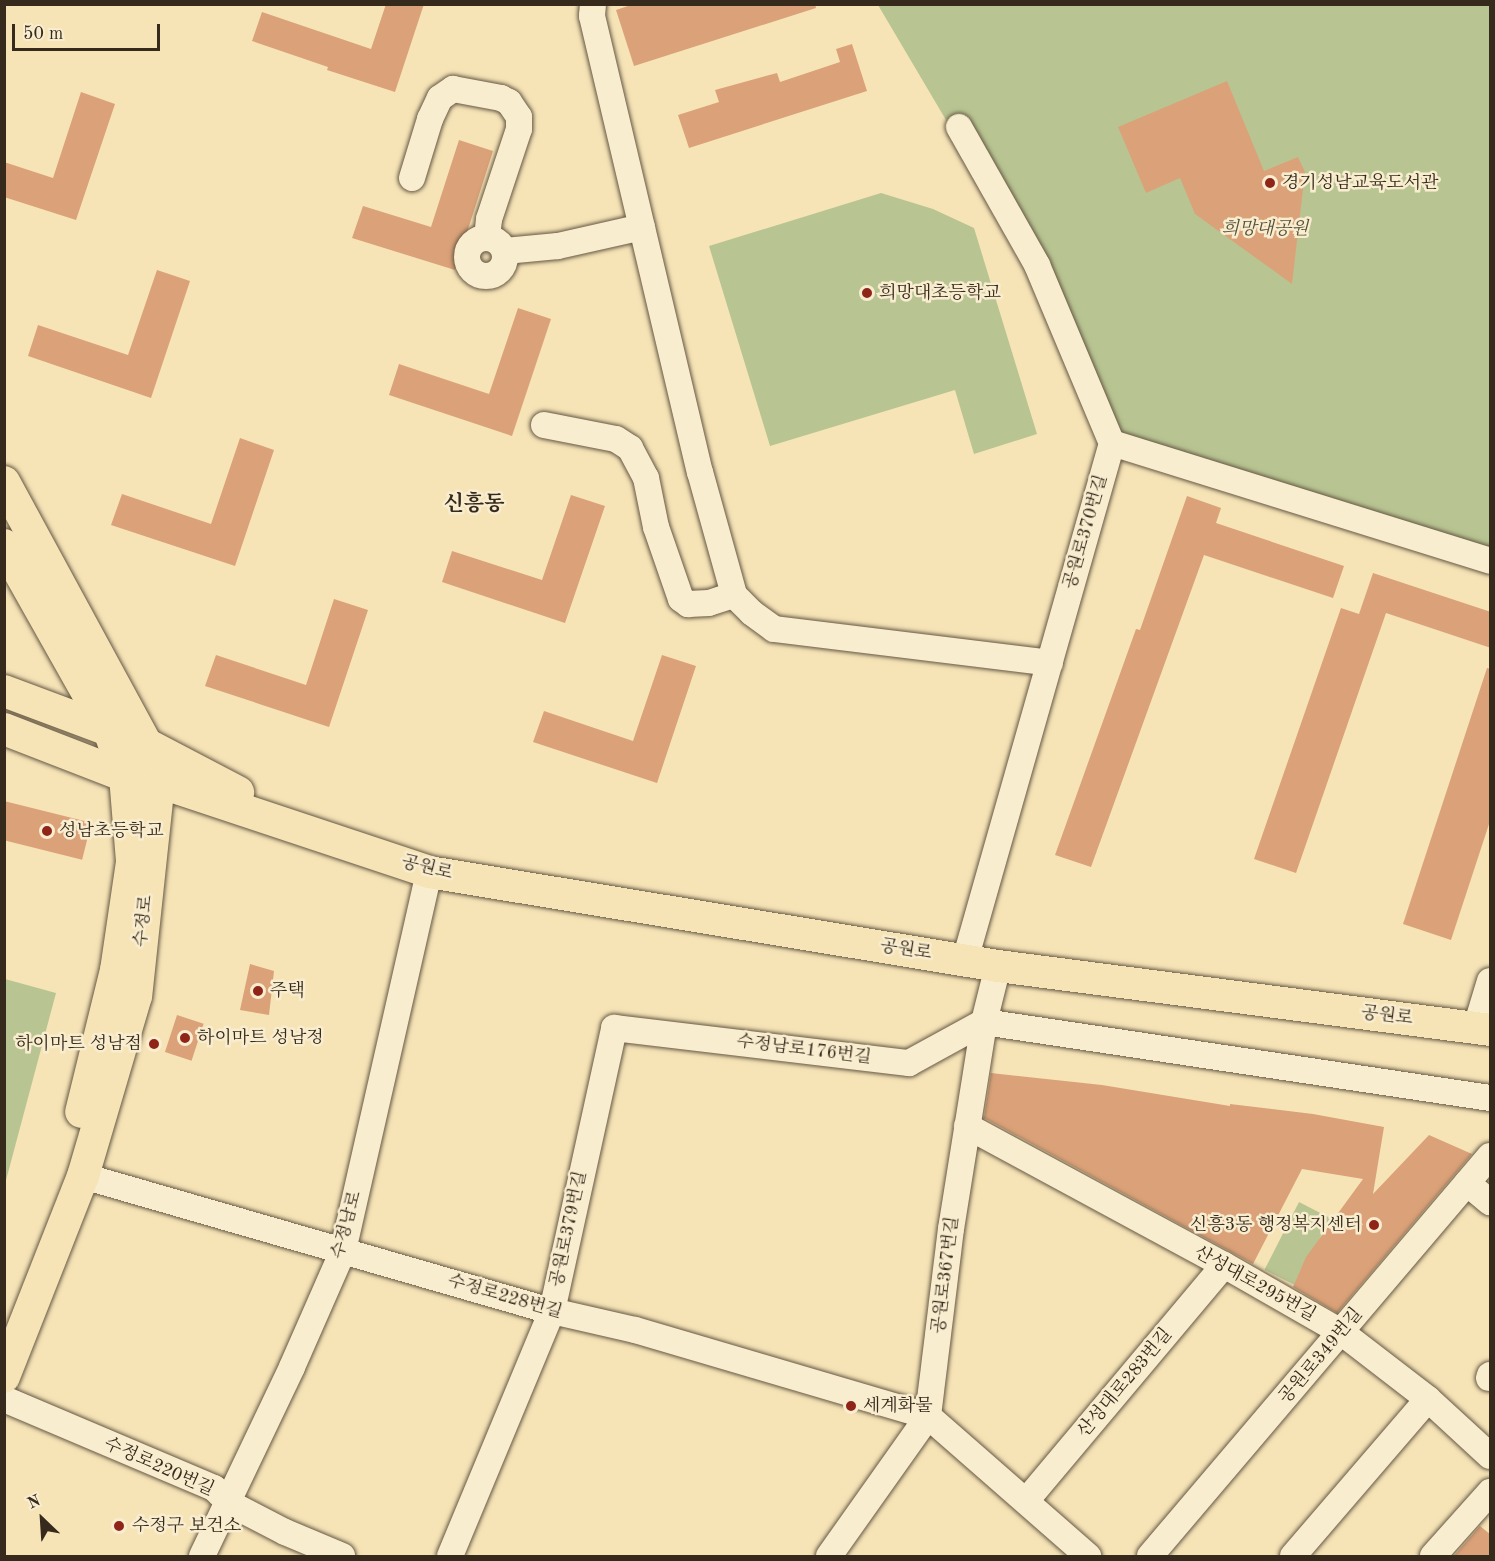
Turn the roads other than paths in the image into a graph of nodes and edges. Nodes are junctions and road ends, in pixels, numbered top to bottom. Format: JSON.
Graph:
{"nodes":[{"id":1,"x":593,"y":4,"type":"edge"},
{"id":2,"x":959,"y":127,"type":"dead end"},
{"id":3,"x":412,"y":178,"type":"dead end"},
{"id":4,"x":642,"y":227,"type":"junction"},
{"id":5,"x":544,"y":425,"type":"dead end"},
{"id":6,"x":1112,"y":443,"type":"junction"},
{"id":7,"x":4,"y":482,"type":"edge"},
{"id":8,"x":4,"y":546,"type":"edge"},
{"id":9,"x":1491,"y":561,"type":"edge"},
{"id":10,"x":734,"y":595,"type":"junction"},
{"id":11,"x":1050,"y":663,"type":"junction"},
{"id":12,"x":4,"y":691,"type":"edge"},
{"id":13,"x":4,"y":729,"type":"edge"},
{"id":14,"x":110,"y":733,"type":"junction"},
{"id":15,"x":146,"y":744,"type":"junction"},
{"id":16,"x":125,"y":776,"type":"junction"},
{"id":17,"x":159,"y":782,"type":"junction"},
{"id":18,"x":327,"y":838,"type":"junction"},
{"id":19,"x":429,"y":872,"type":"junction"},
{"id":20,"x":965,"y":960,"type":"junction"},
{"id":21,"x":998,"y":966,"type":"junction"},
{"id":22,"x":1491,"y":981,"type":"edge"},
{"id":23,"x":984,"y":1022,"type":"junction"},
{"id":24,"x":614,"y":1028,"type":"joint"},
{"id":25,"x":1484,"y":1029,"type":"edge"},
{"id":26,"x":1491,"y":1098,"type":"edge"},
{"id":27,"x":967,"y":1126,"type":"junction"},
{"id":28,"x":1491,"y":1156,"type":"edge"},
{"id":29,"x":83,"y":1176,"type":"junction"},
{"id":30,"x":1467,"y":1183,"type":"junction"},
{"id":31,"x":1491,"y":1202,"type":"edge"},
{"id":32,"x":343,"y":1251,"type":"junction"},
{"id":33,"x":1224,"y":1265,"type":"junction"},
{"id":34,"x":552,"y":1311,"type":"junction"},
{"id":35,"x":1341,"y":1332,"type":"junction"},
{"id":36,"x":5,"y":1340,"type":"edge"},
{"id":37,"x":4,"y":1377,"type":"edge"},
{"id":38,"x":4,"y":1399,"type":"edge"},
{"id":39,"x":1428,"y":1399,"type":"junction"},
{"id":40,"x":928,"y":1416,"type":"junction"},
{"id":41,"x":1491,"y":1456,"type":"edge"},
{"id":42,"x":1491,"y":1492,"type":"edge"},
{"id":43,"x":1026,"y":1502,"type":"junction"},
{"id":44,"x":230,"y":1503,"type":"junction"},
{"id":45,"x":202,"y":1557,"type":"edge"},
{"id":46,"x":342,"y":1557,"type":"edge"},
{"id":47,"x":450,"y":1557,"type":"edge"},
{"id":48,"x":829,"y":1557,"type":"edge"},
{"id":49,"x":1088,"y":1557,"type":"edge"},
{"id":50,"x":1150,"y":1557,"type":"edge"},
{"id":51,"x":1293,"y":1557,"type":"edge"},
{"id":52,"x":1433,"y":1557,"type":"edge"}],
"edges":[{"from":1,"to":4,"type":"street"},
{"from":2,"to":6,"type":"street"},
{"from":3,"to":4,"type":"street"},
{"from":4,"to":10,"type":"street"},
{"from":5,"to":10,"type":"street"},
{"from":6,"to":9,"type":"street"},
{"from":6,"to":11,"type":"street","name":"공원로370번길"},
{"from":7,"to":15,"type":"main road","name":"수정로"},
{"from":8,"to":14,"type":"main road","name":"수정로"},
{"from":10,"to":11,"type":"street"},
{"from":11,"to":20,"type":"street","name":"공원로370번길"},
{"from":12,"to":14,"type":"main road","name":"공원로"},
{"from":13,"to":16,"type":"main road","name":"공원로"},
{"from":14,"to":15,"type":"main road","name":"공원로"},
{"from":14,"to":16,"type":"main road","name":"수정로"},
{"from":15,"to":17,"type":"main road","name":"수정로"},
{"from":15,"to":18,"type":"main road","name":"공원로"},
{"from":16,"to":17,"type":"main road","name":"공원로"},
{"from":16,"to":36,"type":"main road","name":"수정로"},
{"from":17,"to":18,"type":"main road","name":"공원로"},
{"from":17,"to":29,"type":"main road","name":"수정로"},
{"from":18,"to":19,"type":"main road","name":"공원로"},
{"from":19,"to":20,"type":"main road","name":"공원로"},
{"from":19,"to":32,"type":"street","name":"수정남로"},
{"from":20,"to":21,"type":"main road","name":"공원로"},
{"from":21,"to":23,"type":"street","name":"공원로367번길"},
{"from":21,"to":25,"type":"main road","name":"공원로"},
{"from":22,"to":25,"type":"street"},
{"from":23,"to":24,"type":"street","name":"수정남로176번길"},
{"from":23,"to":26,"type":"street"},
{"from":23,"to":27,"type":"street","name":"공원로367번길"},
{"from":24,"to":34,"type":"street","name":"공원로379번길"},
{"from":27,"to":33,"type":"street","name":"산성대로295번길"},
{"from":27,"to":40,"type":"street","name":"공원로367번길"},
{"from":28,"to":30,"type":"street","name":"공원로349번길"},
{"from":29,"to":32,"type":"street","name":"수정로228번길"},
{"from":29,"to":37,"type":"main road","name":"수정로"},
{"from":30,"to":31,"type":"street"},
{"from":30,"to":35,"type":"street","name":"공원로349번길"},
{"from":32,"to":34,"type":"street","name":"수정로228번길"},
{"from":32,"to":44,"type":"street","name":"수정남로"},
{"from":33,"to":35,"type":"street","name":"산성대로295번길"},
{"from":33,"to":43,"type":"street","name":"산성대로283번길"},
{"from":34,"to":40,"type":"street","name":"수정로228번길"},
{"from":34,"to":47,"type":"street","name":"공원로379번길"},
{"from":35,"to":39,"type":"street","name":"산성대로295번길"},
{"from":35,"to":50,"type":"street","name":"공원로349번길"},
{"from":38,"to":44,"type":"street","name":"수정로220번길"},
{"from":39,"to":41,"type":"street","name":"산성대로295번길"},
{"from":39,"to":51,"type":"street"},
{"from":40,"to":43,"type":"street"},
{"from":40,"to":48,"type":"street","name":"공원로367번길"},
{"from":42,"to":52,"type":"street"},
{"from":43,"to":49,"type":"street"},
{"from":44,"to":45,"type":"street","name":"수정남로"},
{"from":44,"to":46,"type":"street","name":"수정로220번길"}]}
